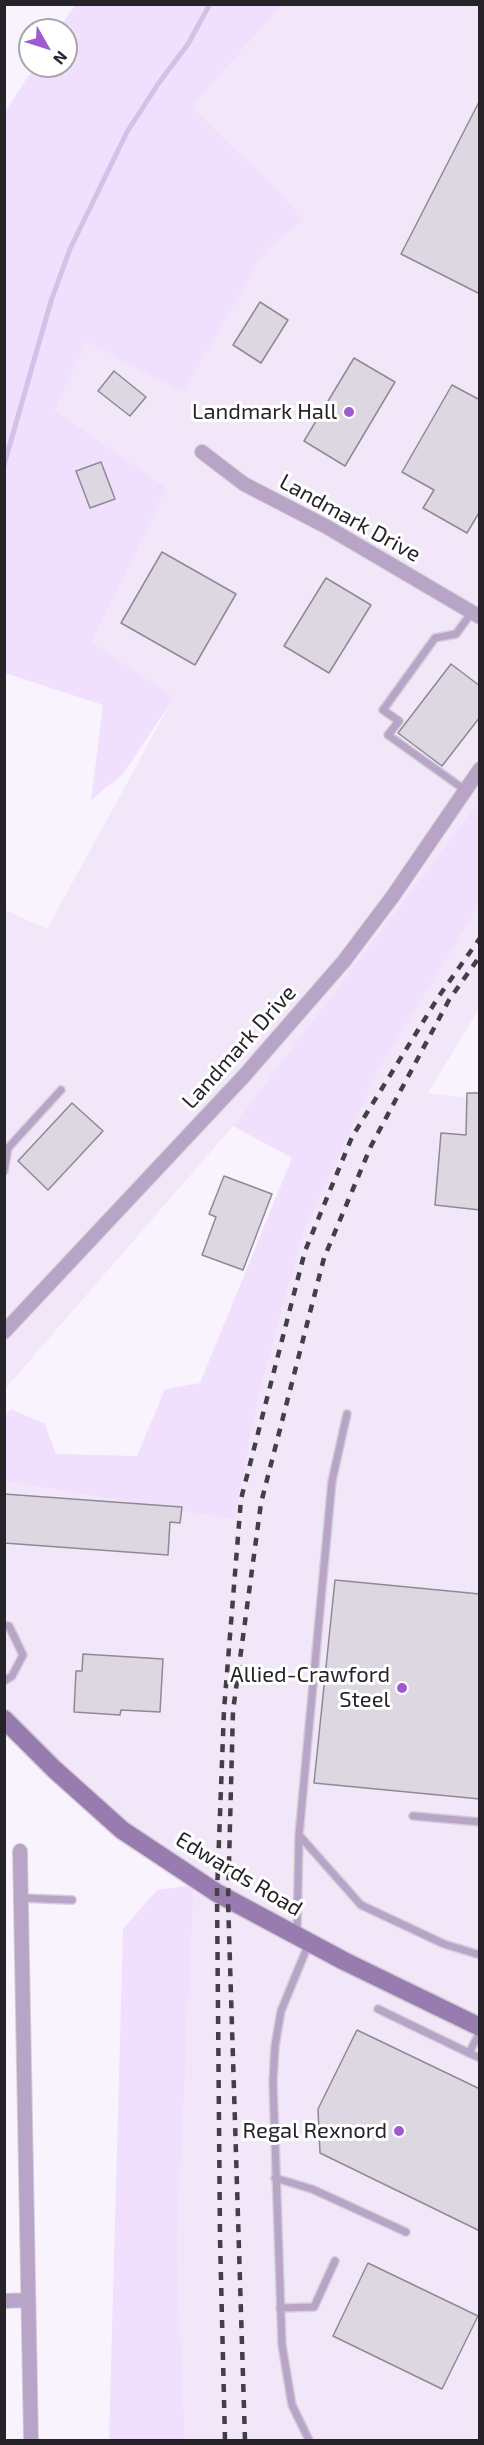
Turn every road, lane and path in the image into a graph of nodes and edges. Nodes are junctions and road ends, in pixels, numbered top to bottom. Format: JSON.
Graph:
{"nodes":[{"id":1,"x":202,"y":452,"type":"dead end"},
{"id":2,"x":476,"y":615,"type":"edge"},
{"id":3,"x":480,"y":769,"type":"edge"},
{"id":4,"x":465,"y":790,"type":"junction"},
{"id":5,"x":61,"y":1090,"type":"dead end"},
{"id":6,"x":4,"y":1171,"type":"edge"},
{"id":7,"x":4,"y":1332,"type":"edge"},
{"id":8,"x":347,"y":1414,"type":"dead end"},
{"id":9,"x":4,"y":1626,"type":"edge"},
{"id":10,"x":4,"y":1681,"type":"edge"},
{"id":11,"x":4,"y":1719,"type":"edge"},
{"id":12,"x":413,"y":1816,"type":"dead end"},
{"id":13,"x":480,"y":1822,"type":"edge"},
{"id":14,"x":299,"y":1835,"type":"junction"},
{"id":15,"x":20,"y":1851,"type":"dead end"},
{"id":16,"x":21,"y":1898,"type":"junction"},
{"id":17,"x":72,"y":1900,"type":"dead end"},
{"id":18,"x":303,"y":1940,"type":"junction"},
{"id":19,"x":480,"y":1955,"type":"edge"},
{"id":20,"x":378,"y":2009,"type":"dead end"},
{"id":21,"x":480,"y":2026,"type":"edge"},
{"id":22,"x":480,"y":2032,"type":"edge"},
{"id":23,"x":469,"y":2053,"type":"junction"},
{"id":24,"x":480,"y":2058,"type":"edge"},
{"id":25,"x":274,"y":2178,"type":"junction"},
{"id":26,"x":406,"y":2232,"type":"dead end"},
{"id":27,"x":335,"y":2261,"type":"dead end"},
{"id":28,"x":28,"y":2300,"type":"junction"},
{"id":29,"x":4,"y":2301,"type":"edge"},
{"id":30,"x":280,"y":2308,"type":"junction"},
{"id":31,"x":31,"y":2440,"type":"edge"},
{"id":32,"x":309,"y":2440,"type":"edge"}],
"edges":[{"from":1,"to":2,"type":"street","name":"Landmark Drive"},
{"from":2,"to":4,"type":"lane"},
{"from":3,"to":4,"type":"street","name":"Landmark Drive"},
{"from":4,"to":7,"type":"street","name":"Landmark Drive"},
{"from":5,"to":6,"type":"lane"},
{"from":8,"to":14,"type":"lane"},
{"from":9,"to":10,"type":"lane"},
{"from":11,"to":18,"type":"main road","name":"Edwards Road"},
{"from":12,"to":13,"type":"lane"},
{"from":14,"to":18,"type":"lane"},
{"from":14,"to":19,"type":"lane"},
{"from":15,"to":16,"type":"street"},
{"from":16,"to":17,"type":"lane"},
{"from":16,"to":28,"type":"street"},
{"from":18,"to":21,"type":"main road","name":"Edwards Road"},
{"from":18,"to":25,"type":"lane"},
{"from":20,"to":23,"type":"lane"},
{"from":22,"to":23,"type":"lane"},
{"from":23,"to":24,"type":"lane"},
{"from":25,"to":26,"type":"lane"},
{"from":25,"to":30,"type":"lane"},
{"from":27,"to":30,"type":"lane"},
{"from":28,"to":29,"type":"street"},
{"from":28,"to":31,"type":"street"},
{"from":30,"to":32,"type":"lane"}]}
